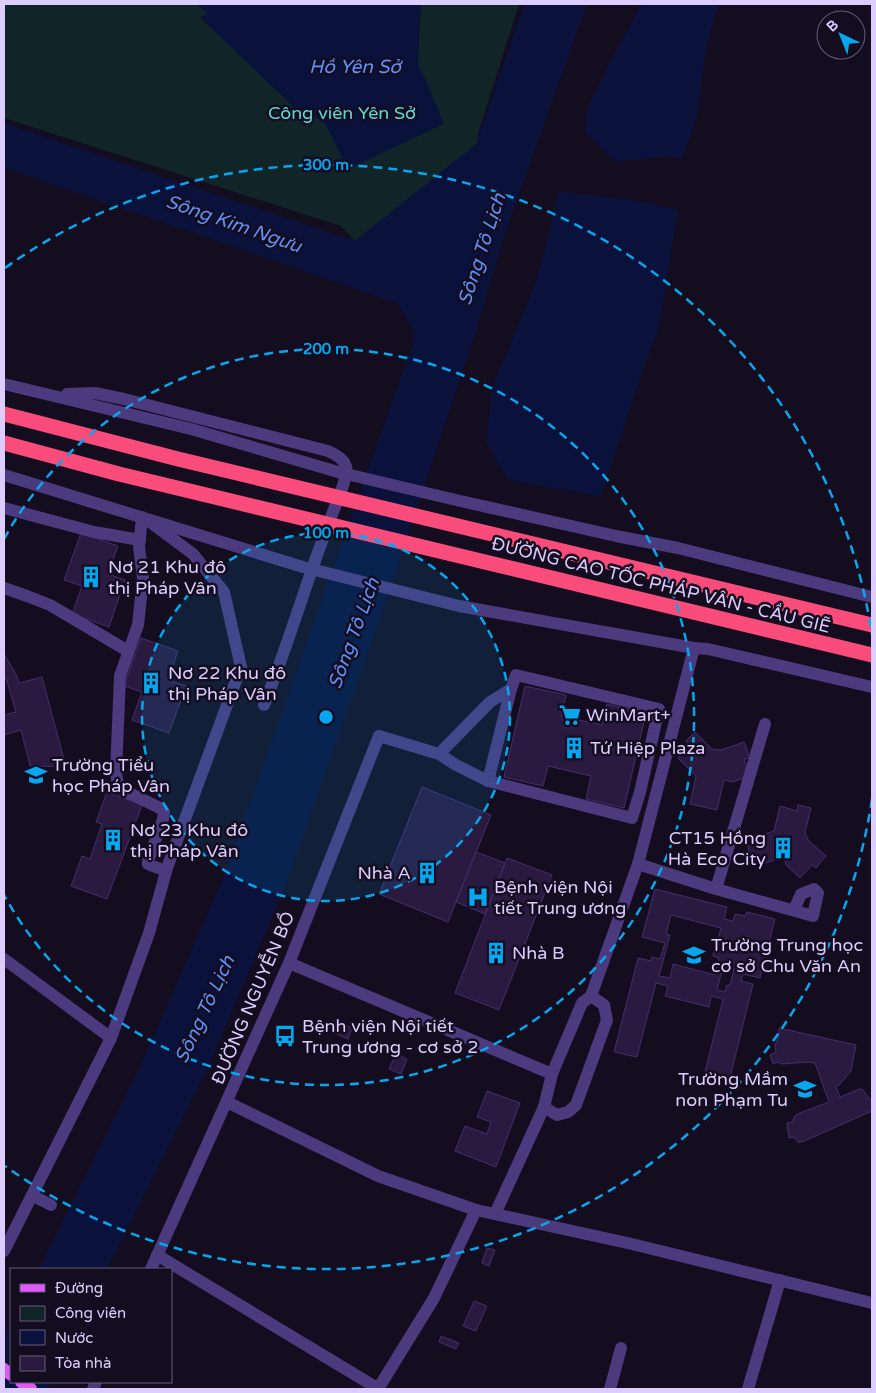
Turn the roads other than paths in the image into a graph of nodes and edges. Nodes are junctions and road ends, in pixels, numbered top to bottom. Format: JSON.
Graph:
{"nodes":[{"id":1,"x":4,"y":384,"type":"edge"},
{"id":2,"x":54,"y":396,"type":"junction"},
{"id":3,"x":4,"y":414,"type":"edge"},
{"id":4,"x":4,"y":444,"type":"edge"},
{"id":5,"x":4,"y":475,"type":"edge"},
{"id":6,"x":4,"y":508,"type":"edge"},
{"id":7,"x":142,"y":516,"type":"junction"},
{"id":8,"x":140,"y":540,"type":"junction"},
{"id":9,"x":4,"y":588,"type":"edge"},
{"id":10,"x":872,"y":597,"type":"edge"},
{"id":11,"x":872,"y":625,"type":"edge"},
{"id":12,"x":694,"y":648,"type":"junction"},
{"id":13,"x":128,"y":651,"type":"junction"},
{"id":14,"x":872,"y":655,"type":"edge"},
{"id":15,"x":872,"y":687,"type":"edge"},
{"id":16,"x":511,"y":689,"type":"junction"},
{"id":17,"x":264,"y":705,"type":"dead end"},
{"id":18,"x":765,"y":724,"type":"dead end"},
{"id":19,"x":439,"y":754,"type":"junction"},
{"id":20,"x":488,"y":781,"type":"junction"},
{"id":21,"x":638,"y":864,"type":"junction"},
{"id":22,"x":166,"y":871,"type":"junction"},
{"id":23,"x":716,"y":889,"type":"junction"},
{"id":24,"x":794,"y":910,"type":"dead end"},
{"id":25,"x":4,"y":959,"type":"edge"},
{"id":26,"x":289,"y":964,"type":"junction"},
{"id":27,"x":591,"y":996,"type":"junction"},
{"id":28,"x":111,"y":1038,"type":"junction"},
{"id":29,"x":552,"y":1074,"type":"junction"},
{"id":30,"x":227,"y":1102,"type":"junction"},
{"id":31,"x":544,"y":1107,"type":"junction"},
{"id":32,"x":32,"y":1196,"type":"junction"},
{"id":33,"x":51,"y":1205,"type":"dead end"},
{"id":34,"x":476,"y":1210,"type":"junction"},
{"id":35,"x":494,"y":1214,"type":"junction"},
{"id":36,"x":4,"y":1251,"type":"edge"},
{"id":37,"x":158,"y":1255,"type":"junction"},
{"id":38,"x":152,"y":1268,"type":"edge"},
{"id":39,"x":780,"y":1280,"type":"junction"},
{"id":40,"x":872,"y":1303,"type":"edge"},
{"id":41,"x":621,"y":1348,"type":"dead end"},
{"id":42,"x":377,"y":1389,"type":"edge"},
{"id":43,"x":610,"y":1389,"type":"edge"},
{"id":44,"x":748,"y":1389,"type":"edge"}],
"edges":[{"from":1,"to":2,"type":"street"},
{"from":2,"to":10,"type":"street"},
{"from":2,"to":17,"type":"street"},
{"from":3,"to":11,"type":"highway","name":"ĐƯỜNG CAO TỐC PHÁP VÂN - CẦU GIẼ"},
{"from":4,"to":14,"type":"highway","name":"ĐƯỜNG CAO TỐC PHÁP VÂN - CẦU GIẼ"},
{"from":5,"to":7,"type":"street"},
{"from":6,"to":8,"type":"street"},
{"from":7,"to":8,"type":"street"},
{"from":7,"to":12,"type":"street"},
{"from":7,"to":22,"type":"street"},
{"from":8,"to":13,"type":"street"},
{"from":9,"to":13,"type":"street"},
{"from":12,"to":15,"type":"street"},
{"from":12,"to":21,"type":"street"},
{"from":13,"to":22,"type":"street"},
{"from":16,"to":19,"type":"street"},
{"from":16,"to":20,"type":"street"},
{"from":16,"to":20,"type":"street"},
{"from":18,"to":23,"type":"street"},
{"from":19,"to":20,"type":"street"},
{"from":19,"to":26,"type":"street","name":"ĐƯỜNG NGUYỄN BỒ"},
{"from":21,"to":23,"type":"street"},
{"from":21,"to":27,"type":"street"},
{"from":22,"to":28,"type":"street"},
{"from":23,"to":24,"type":"street"},
{"from":25,"to":28,"type":"street"},
{"from":26,"to":29,"type":"street"},
{"from":26,"to":30,"type":"street","name":"ĐƯỜNG NGUYỄN BỒ"},
{"from":27,"to":29,"type":"street"},
{"from":27,"to":31,"type":"street"},
{"from":28,"to":32,"type":"street"},
{"from":29,"to":31,"type":"street"},
{"from":30,"to":34,"type":"street"},
{"from":30,"to":37,"type":"street","name":"ĐƯỜNG NGUYỄN BỒ"},
{"from":31,"to":35,"type":"street"},
{"from":32,"to":33,"type":"street"},
{"from":32,"to":36,"type":"street"},
{"from":34,"to":35,"type":"street"},
{"from":34,"to":42,"type":"street"},
{"from":35,"to":39,"type":"street"},
{"from":37,"to":38,"type":"street","name":"ĐƯỜNG NGUYỄN BỒ"},
{"from":37,"to":42,"type":"street"},
{"from":39,"to":40,"type":"street"},
{"from":39,"to":44,"type":"street"},
{"from":41,"to":43,"type":"street"}]}
